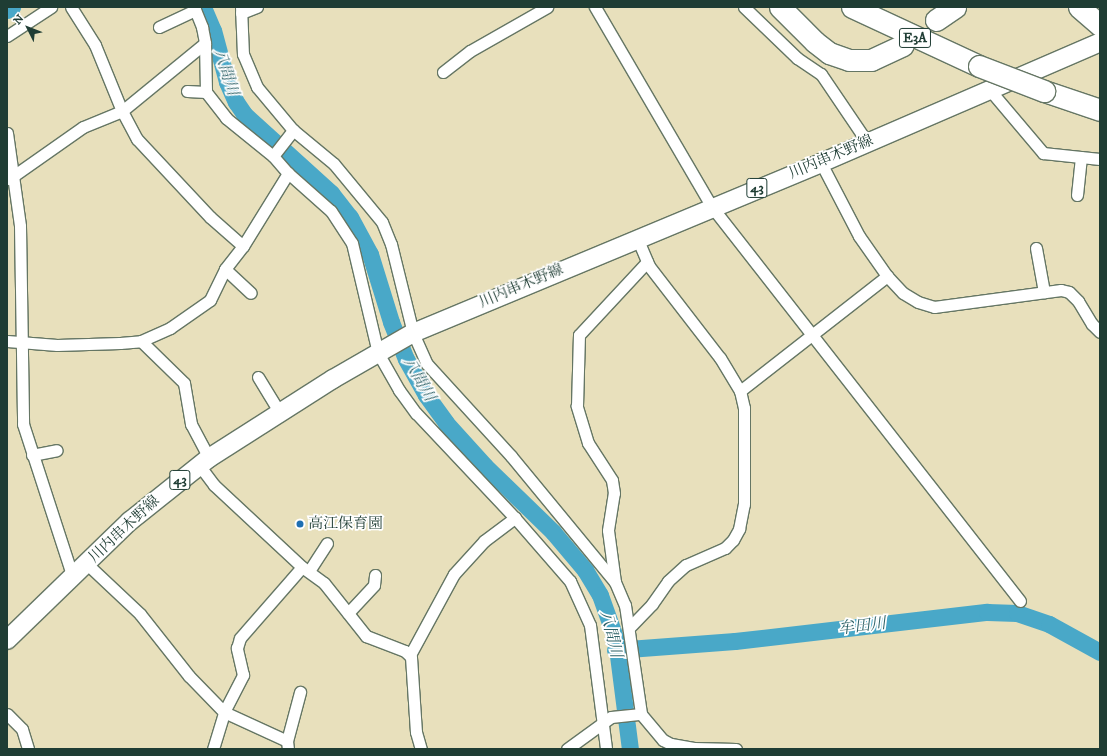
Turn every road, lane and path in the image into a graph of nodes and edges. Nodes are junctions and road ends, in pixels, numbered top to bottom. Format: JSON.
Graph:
{"nodes":[{"id":1,"x":51,"y":7,"type":"edge"},
{"id":2,"x":71,"y":7,"type":"edge"},
{"id":3,"x":257,"y":7,"type":"edge"},
{"id":4,"x":547,"y":7,"type":"edge"},
{"id":5,"x":595,"y":7,"type":"edge"},
{"id":6,"x":744,"y":7,"type":"edge"},
{"id":7,"x":780,"y":7,"type":"edge"},
{"id":8,"x":852,"y":7,"type":"edge"},
{"id":9,"x":955,"y":7,"type":"edge"},
{"id":10,"x":1079,"y":7,"type":"edge"},
{"id":11,"x":1093,"y":7,"type":"edge"},
{"id":12,"x":195,"y":9,"type":"edge"},
{"id":13,"x":241,"y":10,"type":"edge"},
{"id":14,"x":1100,"y":14,"type":"edge"},
{"id":15,"x":936,"y":20,"type":"dead end"},
{"id":16,"x":1100,"y":26,"type":"edge"},
{"id":17,"x":159,"y":27,"type":"dead end"},
{"id":18,"x":7,"y":36,"type":"edge"},
{"id":19,"x":1100,"y":42,"type":"edge"},
{"id":20,"x":205,"y":44,"type":"junction"},
{"id":21,"x":903,"y":45,"type":"dead end"},
{"id":22,"x":443,"y":72,"type":"dead end"},
{"id":23,"x":990,"y":89,"type":"junction"},
{"id":24,"x":188,"y":92,"type":"dead end"},
{"id":25,"x":206,"y":92,"type":"junction"},
{"id":26,"x":1100,"y":110,"type":"edge"},
{"id":27,"x":122,"y":112,"type":"junction"},
{"id":28,"x":293,"y":130,"type":"junction"},
{"id":29,"x":7,"y":133,"type":"edge"},
{"id":30,"x":867,"y":142,"type":"junction"},
{"id":31,"x":273,"y":156,"type":"junction"},
{"id":32,"x":1081,"y":157,"type":"junction"},
{"id":33,"x":1100,"y":159,"type":"edge"},
{"id":34,"x":821,"y":163,"type":"junction"},
{"id":35,"x":288,"y":174,"type":"junction"},
{"id":36,"x":10,"y":178,"type":"edge"},
{"id":37,"x":1076,"y":195,"type":"dead end"},
{"id":38,"x":712,"y":207,"type":"junction"},
{"id":39,"x":637,"y":238,"type":"junction"},
{"id":40,"x":243,"y":246,"type":"junction"},
{"id":41,"x":1036,"y":248,"type":"dead end"},
{"id":42,"x":647,"y":262,"type":"junction"},
{"id":43,"x":225,"y":269,"type":"junction"},
{"id":44,"x":887,"y":276,"type":"junction"},
{"id":45,"x":1044,"y":292,"type":"junction"},
{"id":46,"x":251,"y":293,"type":"dead end"},
{"id":47,"x":1100,"y":332,"type":"edge"},
{"id":48,"x":413,"y":333,"type":"junction"},
{"id":49,"x":812,"y":335,"type":"junction"},
{"id":50,"x":7,"y":341,"type":"edge"},
{"id":51,"x":141,"y":341,"type":"junction"},
{"id":52,"x":24,"y":342,"type":"junction"},
{"id":53,"x":378,"y":353,"type":"junction"},
{"id":54,"x":258,"y":377,"type":"dead end"},
{"id":55,"x":740,"y":391,"type":"junction"},
{"id":56,"x":280,"y":413,"type":"junction"},
{"id":57,"x":57,"y":450,"type":"dead end"},
{"id":58,"x":32,"y":455,"type":"junction"},
{"id":59,"x":204,"y":462,"type":"junction"},
{"id":60,"x":515,"y":518,"type":"junction"},
{"id":61,"x":327,"y":543,"type":"dead end"},
{"id":62,"x":88,"y":564,"type":"junction"},
{"id":63,"x":306,"y":569,"type":"junction"},
{"id":64,"x":375,"y":575,"type":"dead end"},
{"id":65,"x":73,"y":578,"type":"junction"},
{"id":66,"x":615,"y":582,"type":"junction"},
{"id":67,"x":1020,"y":601,"type":"dead end"},
{"id":68,"x":348,"y":613,"type":"junction"},
{"id":69,"x":629,"y":628,"type":"junction"},
{"id":70,"x":7,"y":640,"type":"edge"},
{"id":71,"x":410,"y":656,"type":"junction"},
{"id":72,"x":300,"y":692,"type":"dead end"},
{"id":73,"x":224,"y":712,"type":"junction"},
{"id":74,"x":7,"y":714,"type":"edge"},
{"id":75,"x":638,"y":714,"type":"junction"},
{"id":76,"x":607,"y":721,"type":"junction"},
{"id":77,"x":288,"y":745,"type":"edge"},
{"id":78,"x":28,"y":749,"type":"edge"},
{"id":79,"x":213,"y":749,"type":"edge"},
{"id":80,"x":421,"y":749,"type":"edge"},
{"id":81,"x":567,"y":749,"type":"edge"},
{"id":82,"x":606,"y":749,"type":"edge"},
{"id":83,"x":736,"y":749,"type":"edge"}],
"edges":[{"from":1,"to":18,"type":"street"},
{"from":2,"to":27,"type":"street"},
{"from":3,"to":13,"type":"street"},
{"from":4,"to":22,"type":"street"},
{"from":5,"to":38,"type":"street"},
{"from":6,"to":30,"type":"street"},
{"from":7,"to":21,"type":"highway"},
{"from":8,"to":26,"type":"highway","number":"E3A","bridge":true},
{"from":9,"to":15,"type":"highway"},
{"from":10,"to":16,"type":"highway"},
{"from":11,"to":14,"type":"highway"},
{"from":12,"to":17,"type":"street"},
{"from":12,"to":20,"type":"street"},
{"from":13,"to":28,"type":"street"},
{"from":19,"to":23,"type":"main road","name":"川内串木野線","number":"43"},
{"from":20,"to":25,"type":"street"},
{"from":20,"to":27,"type":"street"},
{"from":23,"to":30,"type":"main road","name":"川内串木野線","number":"43"},
{"from":23,"to":32,"type":"street"},
{"from":24,"to":25,"type":"street"},
{"from":25,"to":31,"type":"street"},
{"from":27,"to":36,"type":"street"},
{"from":27,"to":40,"type":"street"},
{"from":28,"to":31,"type":"street"},
{"from":28,"to":48,"type":"street"},
{"from":29,"to":36,"type":"street"},
{"from":30,"to":34,"type":"main road","name":"川内串木野線","number":"43"},
{"from":31,"to":35,"type":"street"},
{"from":32,"to":33,"type":"street"},
{"from":32,"to":37,"type":"street"},
{"from":34,"to":38,"type":"main road","name":"川内串木野線","number":"43"},
{"from":34,"to":44,"type":"street"},
{"from":35,"to":40,"type":"street"},
{"from":35,"to":53,"type":"street"},
{"from":36,"to":52,"type":"street"},
{"from":38,"to":39,"type":"main road","name":"川内串木野線","number":"43"},
{"from":38,"to":49,"type":"street"},
{"from":39,"to":42,"type":"street"},
{"from":39,"to":48,"type":"main road","name":"川内串木野線","number":"43"},
{"from":40,"to":43,"type":"street"},
{"from":41,"to":45,"type":"street"},
{"from":42,"to":55,"type":"street"},
{"from":42,"to":66,"type":"street"},
{"from":43,"to":46,"type":"street"},
{"from":43,"to":51,"type":"street"},
{"from":44,"to":45,"type":"street"},
{"from":44,"to":49,"type":"street"},
{"from":45,"to":47,"type":"street"},
{"from":48,"to":53,"type":"main road","name":"川内串木野線","number":"43"},
{"from":48,"to":66,"type":"street"},
{"from":49,"to":55,"type":"street"},
{"from":49,"to":67,"type":"street"},
{"from":50,"to":52,"type":"street"},
{"from":51,"to":52,"type":"street"},
{"from":51,"to":59,"type":"street"},
{"from":52,"to":58,"type":"street"},
{"from":53,"to":56,"type":"main road","name":"川内串木野線","number":"43"},
{"from":53,"to":60,"type":"street"},
{"from":54,"to":56,"type":"street"},
{"from":55,"to":69,"type":"street"},
{"from":56,"to":59,"type":"main road","name":"川内串木野線","number":"43"},
{"from":57,"to":58,"type":"street"},
{"from":58,"to":65,"type":"street"},
{"from":59,"to":62,"type":"main road","name":"川内串木野線","number":"43"},
{"from":59,"to":63,"type":"street"},
{"from":60,"to":71,"type":"street"},
{"from":60,"to":76,"type":"street"},
{"from":61,"to":63,"type":"street"},
{"from":62,"to":65,"type":"main road","name":"川内串木野線","number":"43"},
{"from":62,"to":73,"type":"street"},
{"from":63,"to":68,"type":"street"},
{"from":63,"to":73,"type":"street"},
{"from":64,"to":68,"type":"street"},
{"from":65,"to":70,"type":"main road","name":"川内串木野線","number":"43"},
{"from":66,"to":69,"type":"street"},
{"from":68,"to":71,"type":"street"},
{"from":69,"to":75,"type":"street"},
{"from":71,"to":80,"type":"street"},
{"from":72,"to":77,"type":"street"},
{"from":73,"to":77,"type":"street"},
{"from":73,"to":79,"type":"street"},
{"from":74,"to":78,"type":"street"},
{"from":75,"to":76,"type":"street"},
{"from":75,"to":83,"type":"street"},
{"from":76,"to":81,"type":"street"},
{"from":76,"to":82,"type":"street"}]}
